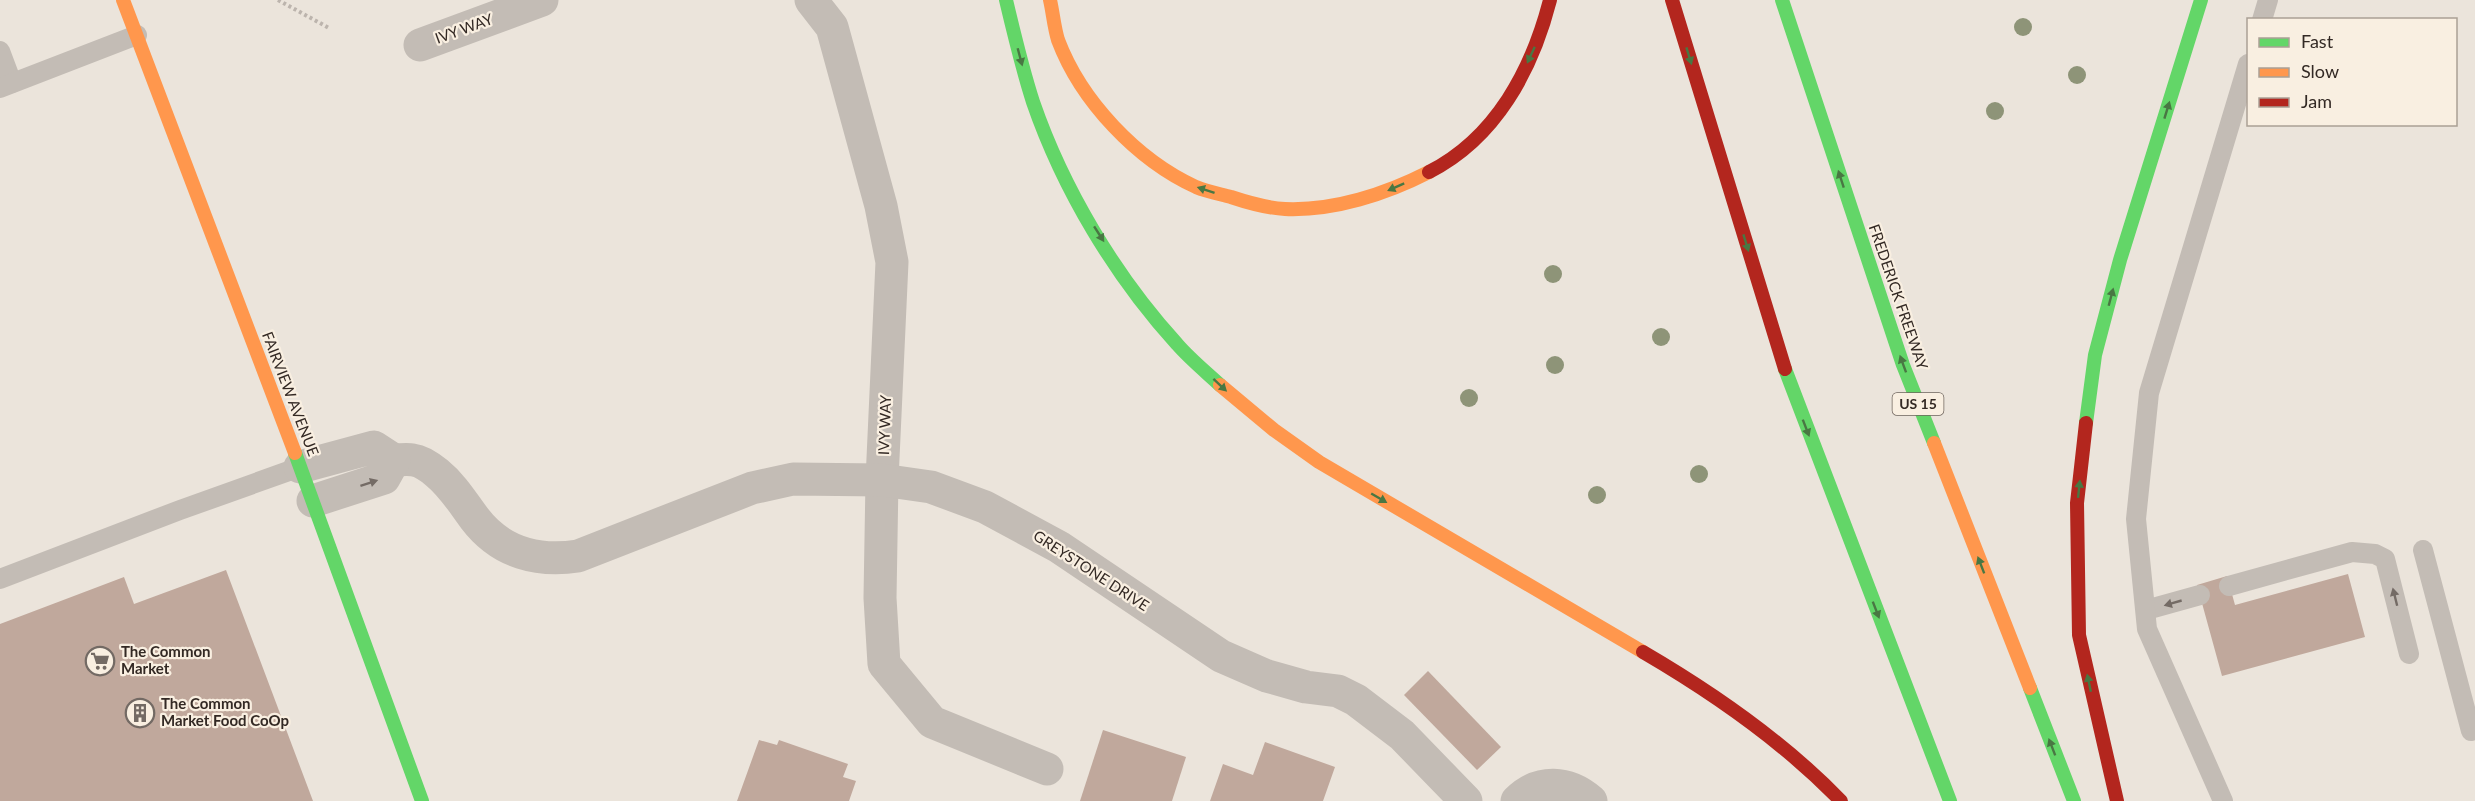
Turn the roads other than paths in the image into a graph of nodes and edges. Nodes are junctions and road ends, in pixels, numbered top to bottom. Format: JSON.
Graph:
{"nodes":[{"id":1,"x":123,"y":0,"type":"edge"},
{"id":2,"x":542,"y":0,"type":"edge"},
{"id":3,"x":811,"y":0,"type":"edge"},
{"id":4,"x":1006,"y":0,"type":"edge"},
{"id":5,"x":1050,"y":0,"type":"edge"},
{"id":6,"x":1550,"y":0,"type":"edge"},
{"id":7,"x":1672,"y":0,"type":"edge"},
{"id":8,"x":1782,"y":0,"type":"edge"},
{"id":9,"x":2201,"y":0,"type":"edge"},
{"id":10,"x":2268,"y":0,"type":"edge"},
{"id":11,"x":2263,"y":18,"type":"edge"},
{"id":12,"x":137,"y":35,"type":"junction"},
{"id":13,"x":420,"y":45,"type":"dead end"},
{"id":14,"x":0,"y":51,"type":"edge"},
{"id":15,"x":2247,"y":67,"type":"edge"},
{"id":16,"x":6,"y":85,"type":"edge"},
{"id":17,"x":394,"y":460,"type":"junction"},
{"id":18,"x":300,"y":467,"type":"junction"},
{"id":19,"x":882,"y":480,"type":"junction"},
{"id":20,"x":313,"y":501,"type":"junction"},
{"id":21,"x":2423,"y":550,"type":"dead end"},
{"id":22,"x":0,"y":579,"type":"edge"},
{"id":23,"x":2229,"y":586,"type":"dead end"},
{"id":24,"x":2200,"y":595,"type":"dead end"},
{"id":25,"x":2146,"y":610,"type":"junction"},
{"id":26,"x":2409,"y":654,"type":"dead end"},
{"id":27,"x":2471,"y":731,"type":"dead end"},
{"id":28,"x":1047,"y":770,"type":"dead end"},
{"id":29,"x":422,"y":801,"type":"edge"},
{"id":30,"x":1466,"y":801,"type":"edge"},
{"id":31,"x":1516,"y":801,"type":"edge"},
{"id":32,"x":1591,"y":801,"type":"edge"},
{"id":33,"x":1841,"y":801,"type":"edge"},
{"id":34,"x":1950,"y":801,"type":"edge"},
{"id":35,"x":2074,"y":801,"type":"edge"},
{"id":36,"x":2117,"y":801,"type":"edge"},
{"id":37,"x":2223,"y":801,"type":"edge"}],
"edges":[{"from":1,"to":12,"type":"main road","name":"FAIRVIEW AVENUE"},
{"from":2,"to":13,"type":"street","name":"IVY WAY"},
{"from":3,"to":19,"type":"street","name":"IVY WAY"},
{"from":4,"to":33,"type":"main road","one_way":true},
{"from":6,"to":5,"type":"main road","one_way":true},
{"from":7,"to":34,"type":"main road","one_way":true},
{"from":35,"to":8,"type":"main road","name":"FREDERICK FREEWAY","number":"US 15","one_way":true},
{"from":36,"to":9,"type":"main road","one_way":true},
{"from":10,"to":11,"type":"lane"},
{"from":12,"to":16,"type":"lane"},
{"from":12,"to":18,"type":"main road","name":"FAIRVIEW AVENUE"},
{"from":14,"to":16,"type":"lane"},
{"from":15,"to":25,"type":"lane"},
{"from":17,"to":18,"type":"street","name":"GREYSTONE DRIVE"},
{"from":17,"to":19,"type":"street","name":"GREYSTONE DRIVE"},
{"from":20,"to":17,"type":"street","one_way":true},
{"from":18,"to":20,"type":"main road","name":"FAIRVIEW AVENUE"},
{"from":18,"to":22,"type":"lane"},
{"from":19,"to":28,"type":"street","name":"IVY WAY"},
{"from":19,"to":30,"type":"street","name":"GREYSTONE DRIVE"},
{"from":20,"to":29,"type":"main road","name":"FAIRVIEW AVENUE"},
{"from":21,"to":27,"type":"lane"},
{"from":26,"to":23,"type":"lane","one_way":true},
{"from":24,"to":25,"type":"lane","one_way":true},
{"from":25,"to":37,"type":"lane"},
{"from":31,"to":32,"type":"street"}]}
